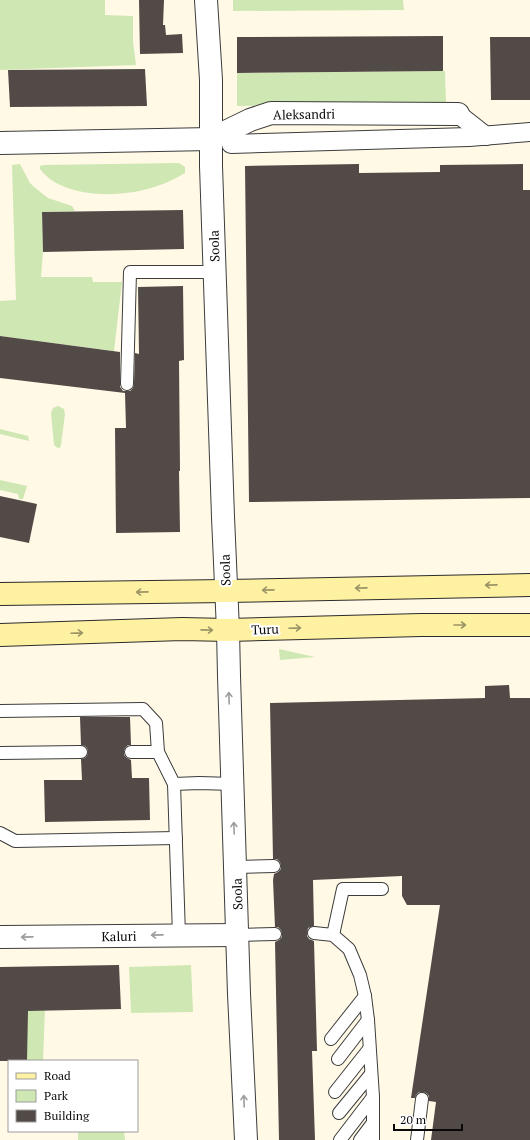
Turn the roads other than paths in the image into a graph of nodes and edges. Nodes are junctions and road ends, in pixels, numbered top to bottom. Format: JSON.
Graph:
{"nodes":[{"id":1,"x":206,"y":0,"type":"edge"},
{"id":2,"x":458,"y":114,"type":"joint"},
{"id":3,"x":530,"y":132,"type":"edge"},
{"id":4,"x":486,"y":136,"type":"junction"},
{"id":5,"x":221,"y":141,"type":"junction"},
{"id":6,"x":0,"y":143,"type":"edge"},
{"id":7,"x":214,"y":272,"type":"junction"},
{"id":8,"x":127,"y":384,"type":"dead end"},
{"id":9,"x":530,"y":585,"type":"edge"},
{"id":10,"x":226,"y":591,"type":"junction"},
{"id":11,"x":1,"y":596,"type":"edge"},
{"id":12,"x":530,"y":625,"type":"edge"},
{"id":13,"x":228,"y":630,"type":"junction"},
{"id":14,"x":0,"y":634,"type":"edge"},
{"id":15,"x":0,"y":711,"type":"edge"},
{"id":16,"x":81,"y":752,"type":"dead end"},
{"id":17,"x":131,"y":752,"type":"dead end"},
{"id":18,"x":158,"y":752,"type":"junction"},
{"id":19,"x":0,"y":753,"type":"edge"},
{"id":20,"x":174,"y":784,"type":"junction"},
{"id":21,"x":233,"y":784,"type":"junction"},
{"id":22,"x":0,"y":833,"type":"edge"},
{"id":23,"x":176,"y":838,"type":"junction"},
{"id":24,"x":274,"y":866,"type":"dead end"},
{"id":25,"x":236,"y":867,"type":"junction"},
{"id":26,"x":382,"y":889,"type":"dead end"},
{"id":27,"x":314,"y":933,"type":"dead end"},
{"id":28,"x":275,"y":934,"type":"dead end"},
{"id":29,"x":179,"y":935,"type":"junction"},
{"id":30,"x":238,"y":935,"type":"junction"},
{"id":31,"x":333,"y":935,"type":"junction"},
{"id":32,"x":0,"y":937,"type":"edge"},
{"id":33,"x":365,"y":996,"type":"junction"},
{"id":34,"x":368,"y":1020,"type":"junction"},
{"id":35,"x":331,"y":1039,"type":"dead end"},
{"id":36,"x":369,"y":1049,"type":"junction"},
{"id":37,"x":338,"y":1058,"type":"dead end"},
{"id":38,"x":371,"y":1074,"type":"junction"},
{"id":39,"x":334,"y":1092,"type":"dead end"},
{"id":40,"x":373,"y":1097,"type":"junction"},
{"id":41,"x":422,"y":1100,"type":"dead end"},
{"id":42,"x":339,"y":1113,"type":"dead end"},
{"id":43,"x":372,"y":1124,"type":"junction"},
{"id":44,"x":246,"y":1140,"type":"edge"},
{"id":45,"x":340,"y":1140,"type":"edge"},
{"id":46,"x":360,"y":1140,"type":"edge"},
{"id":47,"x":373,"y":1140,"type":"edge"},
{"id":48,"x":417,"y":1140,"type":"edge"}],
"edges":[{"from":1,"to":5,"type":"street","name":"Soola"},
{"from":2,"to":4,"type":"street","name":"Aleksandri"},
{"from":2,"to":5,"type":"street","name":"Aleksandri"},
{"from":3,"to":4,"type":"street","name":"Aleksandri"},
{"from":4,"to":5,"type":"street","name":"Aleksandri"},
{"from":5,"to":6,"type":"street","name":"Aleksandri"},
{"from":5,"to":7,"type":"street","name":"Soola"},
{"from":7,"to":8,"type":"lane"},
{"from":7,"to":10,"type":"street","name":"Soola"},
{"from":9,"to":10,"type":"main road","one_way":true},
{"from":10,"to":11,"type":"main road","one_way":true},
{"from":10,"to":13,"type":"street","name":"Soola"},
{"from":13,"to":12,"type":"main road","name":"Turu","one_way":true},
{"from":14,"to":13,"type":"main road","name":"Turu","one_way":true},
{"from":21,"to":13,"type":"street","name":"Soola","one_way":true},
{"from":15,"to":18,"type":"lane"},
{"from":16,"to":19,"type":"lane"},
{"from":17,"to":18,"type":"lane"},
{"from":18,"to":20,"type":"lane"},
{"from":20,"to":21,"type":"lane"},
{"from":20,"to":23,"type":"lane"},
{"from":25,"to":21,"type":"street","name":"Soola","one_way":true},
{"from":22,"to":23,"type":"lane"},
{"from":23,"to":29,"type":"lane"},
{"from":24,"to":25,"type":"lane"},
{"from":25,"to":30,"type":"street","name":"Soola"},
{"from":26,"to":31,"type":"lane"},
{"from":27,"to":31,"type":"lane"},
{"from":28,"to":30,"type":"lane"},
{"from":29,"to":30,"type":"street","name":"Kaluri"},
{"from":29,"to":32,"type":"street","name":"Kaluri","one_way":true},
{"from":44,"to":30,"type":"street","name":"Soola","one_way":true},
{"from":31,"to":33,"type":"lane"},
{"from":33,"to":34,"type":"lane"},
{"from":33,"to":35,"type":"lane"},
{"from":34,"to":36,"type":"lane"},
{"from":34,"to":37,"type":"lane"},
{"from":36,"to":38,"type":"lane"},
{"from":36,"to":39,"type":"lane"},
{"from":38,"to":40,"type":"lane"},
{"from":38,"to":42,"type":"lane"},
{"from":40,"to":43,"type":"lane"},
{"from":40,"to":45,"type":"lane"},
{"from":41,"to":48,"type":"lane"},
{"from":43,"to":46,"type":"lane"},
{"from":43,"to":47,"type":"lane"}]}
